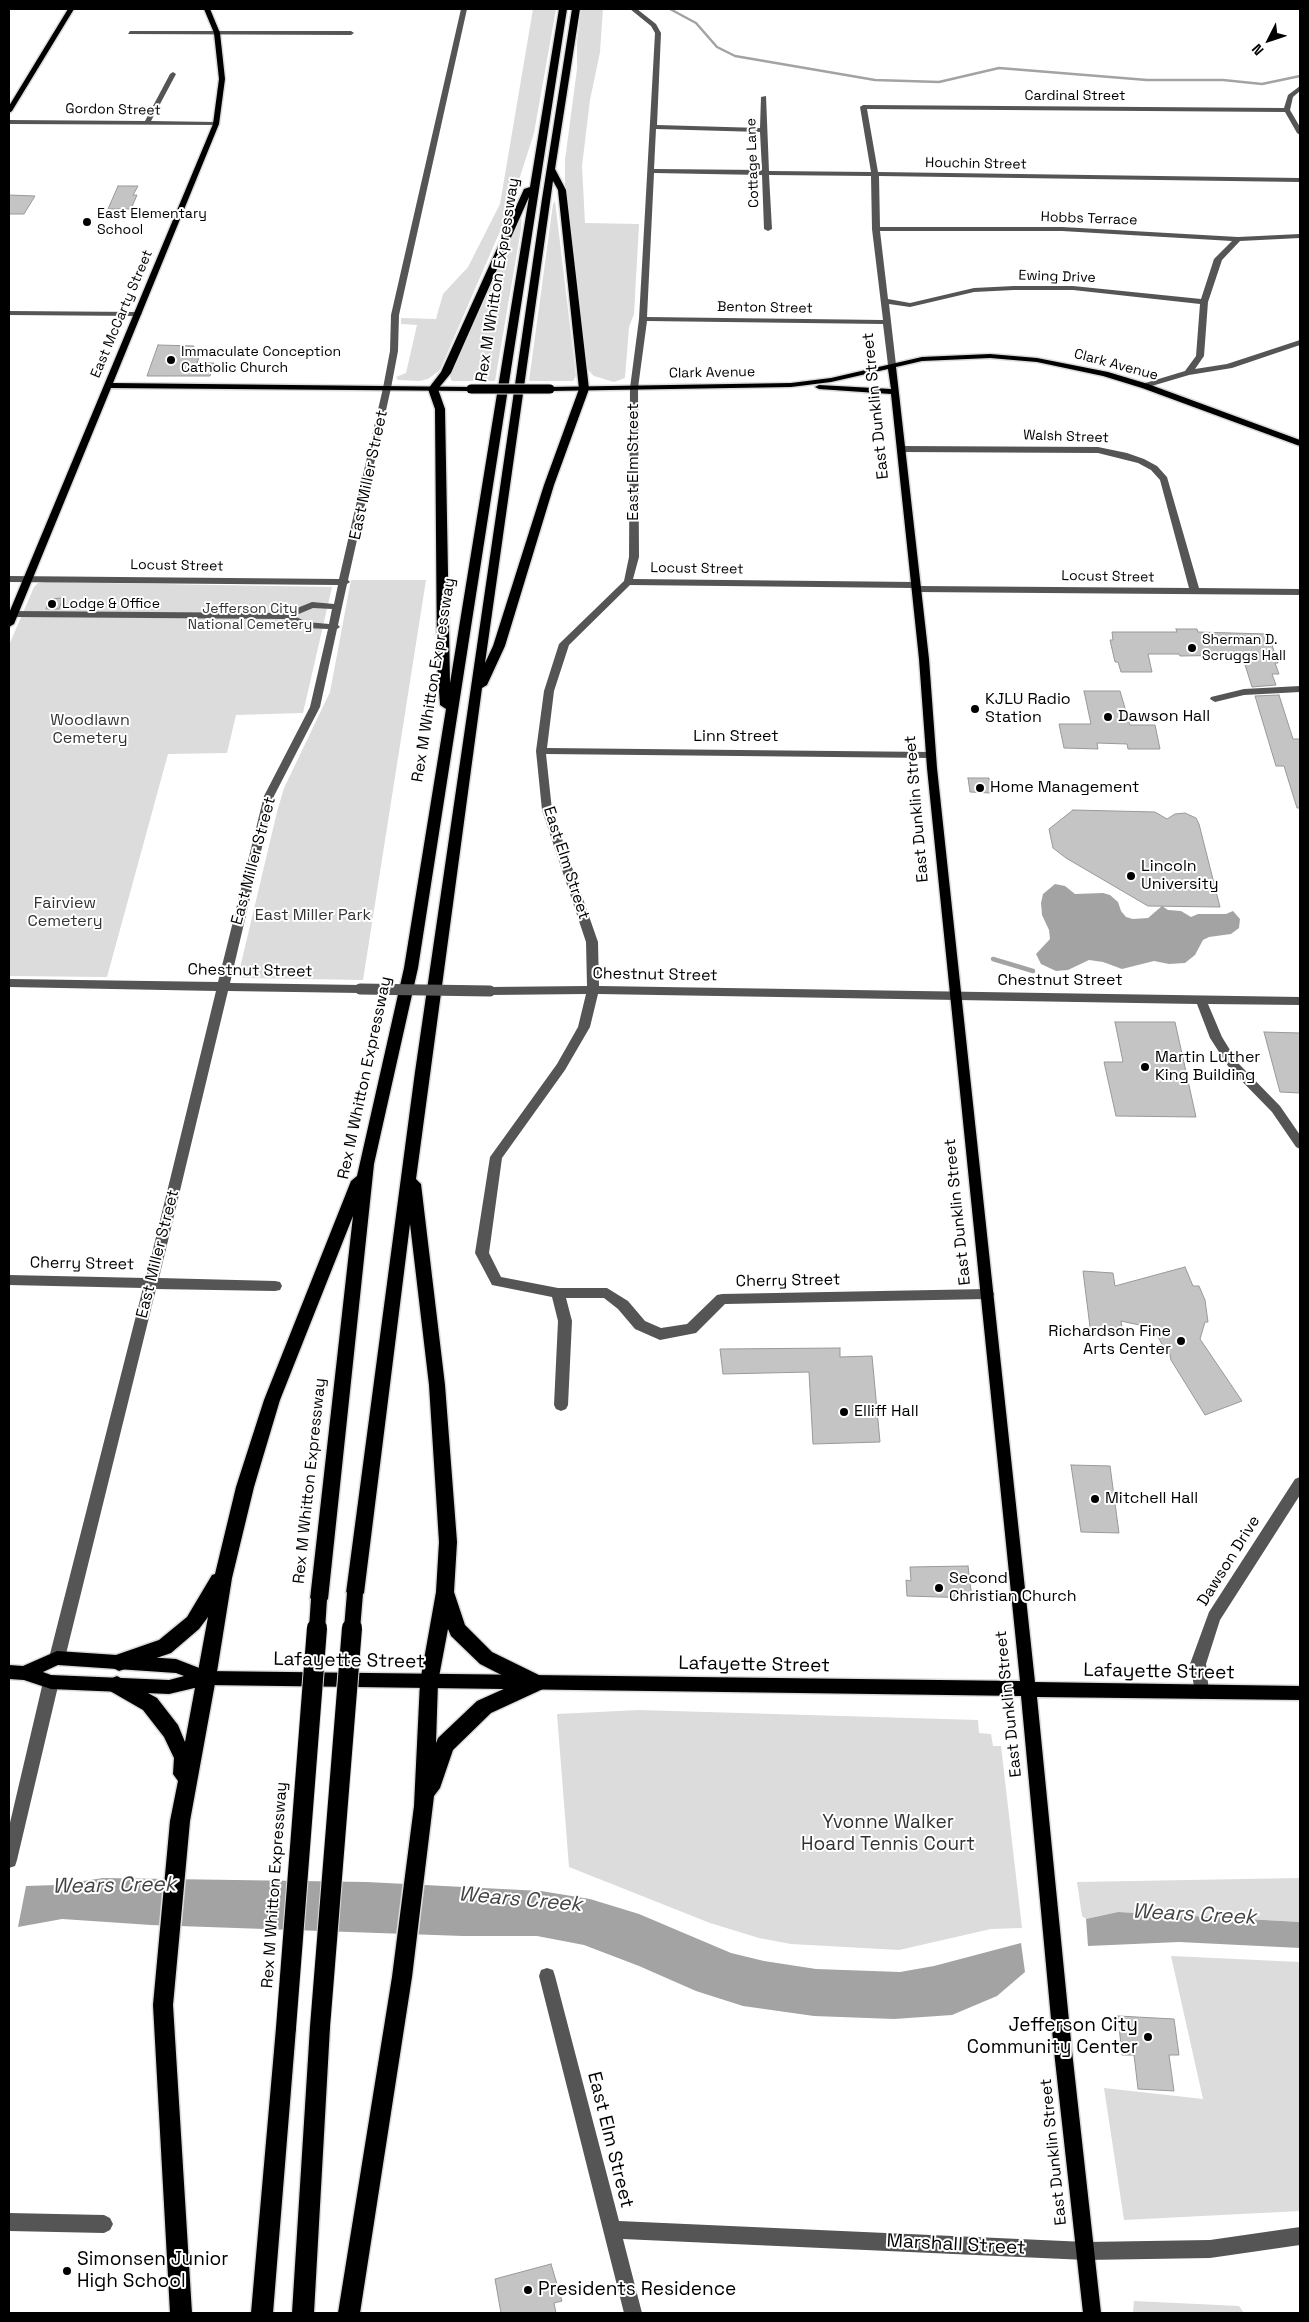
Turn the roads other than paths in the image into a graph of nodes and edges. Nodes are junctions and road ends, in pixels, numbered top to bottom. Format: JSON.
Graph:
{"nodes":[{"id":1,"x":71,"y":9,"type":"edge"},
{"id":2,"x":207,"y":9,"type":"edge"},
{"id":3,"x":464,"y":9,"type":"edge"},
{"id":4,"x":563,"y":9,"type":"edge"},
{"id":5,"x":576,"y":9,"type":"edge"},
{"id":6,"x":633,"y":9,"type":"edge"},
{"id":7,"x":130,"y":32,"type":"dead end"},
{"id":8,"x":217,"y":33,"type":"junction"},
{"id":9,"x":351,"y":33,"type":"dead end"},
{"id":10,"x":173,"y":74,"type":"dead end"},
{"id":11,"x":1300,"y":88,"type":"edge"},
{"id":12,"x":764,"y":97,"type":"dead end"},
{"id":13,"x":863,"y":107,"type":"joint"},
{"id":14,"x":1287,"y":110,"type":"junction"},
{"id":15,"x":9,"y":111,"type":"edge"},
{"id":16,"x":9,"y":122,"type":"edge"},
{"id":17,"x":147,"y":123,"type":"junction"},
{"id":18,"x":216,"y":124,"type":"junction"},
{"id":19,"x":652,"y":127,"type":"junction"},
{"id":20,"x":763,"y":130,"type":"junction"},
{"id":21,"x":1300,"y":133,"type":"edge"},
{"id":22,"x":537,"y":169,"type":"junction"},
{"id":23,"x":551,"y":169,"type":"junction"},
{"id":24,"x":651,"y":172,"type":"junction"},
{"id":25,"x":764,"y":173,"type":"junction"},
{"id":26,"x":875,"y":175,"type":"junction"},
{"id":27,"x":1300,"y":180,"type":"edge"},
{"id":28,"x":768,"y":229,"type":"dead end"},
{"id":29,"x":876,"y":229,"type":"junction"},
{"id":30,"x":1300,"y":236,"type":"edge"},
{"id":31,"x":1238,"y":239,"type":"junction"},
{"id":32,"x":885,"y":301,"type":"junction"},
{"id":33,"x":1204,"y":302,"type":"junction"},
{"id":34,"x":910,"y":306,"type":"junction"},
{"id":35,"x":9,"y":313,"type":"edge"},
{"id":36,"x":138,"y":314,"type":"junction"},
{"id":37,"x":643,"y":319,"type":"junction"},
{"id":38,"x":887,"y":319,"type":"junction"},
{"id":39,"x":1300,"y":342,"type":"edge"},
{"id":40,"x":892,"y":365,"type":"junction"},
{"id":41,"x":1188,"y":373,"type":"junction"},
{"id":42,"x":847,"y":376,"type":"junction"},
{"id":43,"x":108,"y":385,"type":"junction"},
{"id":44,"x":791,"y":385,"type":"junction"},
{"id":45,"x":1145,"y":386,"type":"junction"},
{"id":46,"x":388,"y":388,"type":"junction"},
{"id":47,"x":433,"y":388,"type":"junction"},
{"id":48,"x":634,"y":388,"type":"junction"},
{"id":49,"x":584,"y":389,"type":"junction"},
{"id":50,"x":895,"y":392,"type":"junction"},
{"id":51,"x":1300,"y":443,"type":"edge"},
{"id":52,"x":901,"y":449,"type":"junction"},
{"id":53,"x":9,"y":578,"type":"edge"},
{"id":54,"x":28,"y":579,"type":"junction"},
{"id":55,"x":345,"y":582,"type":"junction"},
{"id":56,"x":628,"y":582,"type":"junction"},
{"id":57,"x":916,"y":587,"type":"junction"},
{"id":58,"x":1195,"y":592,"type":"junction"},
{"id":59,"x":1300,"y":592,"type":"edge"},
{"id":60,"x":339,"y":607,"type":"junction"},
{"id":61,"x":13,"y":614,"type":"junction"},
{"id":62,"x":286,"y":616,"type":"junction"},
{"id":63,"x":9,"y":624,"type":"edge"},
{"id":64,"x":335,"y":626,"type":"junction"},
{"id":65,"x":1300,"y":689,"type":"edge"},
{"id":66,"x":1216,"y":699,"type":"dead end"},
{"id":67,"x":474,"y":700,"type":"junction"},
{"id":68,"x":448,"y":732,"type":"junction"},
{"id":69,"x":541,"y":750,"type":"junction"},
{"id":70,"x":931,"y":755,"type":"junction"},
{"id":71,"x":9,"y":983,"type":"edge"},
{"id":72,"x":222,"y":986,"type":"junction"},
{"id":73,"x":592,"y":990,"type":"junction"},
{"id":74,"x":956,"y":997,"type":"junction"},
{"id":75,"x":1202,"y":1000,"type":"junction"},
{"id":76,"x":1300,"y":1001,"type":"edge"},
{"id":77,"x":1300,"y":1144,"type":"edge"},
{"id":78,"x":411,"y":1161,"type":"junction"},
{"id":79,"x":366,"y":1164,"type":"junction"},
{"id":80,"x":9,"y":1280,"type":"edge"},
{"id":81,"x":151,"y":1283,"type":"junction"},
{"id":82,"x":275,"y":1286,"type":"dead end"},
{"id":83,"x":558,"y":1293,"type":"junction"},
{"id":84,"x":987,"y":1294,"type":"junction"},
{"id":85,"x":561,"y":1405,"type":"dead end"},
{"id":86,"x":1300,"y":1483,"type":"edge"},
{"id":87,"x":226,"y":1564,"type":"junction"},
{"id":88,"x":445,"y":1592,"type":"junction"},
{"id":89,"x":57,"y":1658,"type":"junction"},
{"id":90,"x":119,"y":1662,"type":"junction"},
{"id":91,"x":9,"y":1672,"type":"edge"},
{"id":92,"x":24,"y":1673,"type":"junction"},
{"id":93,"x":207,"y":1678,"type":"junction"},
{"id":94,"x":52,"y":1682,"type":"junction"},
{"id":95,"x":429,"y":1682,"type":"junction"},
{"id":96,"x":536,"y":1683,"type":"junction"},
{"id":97,"x":117,"y":1685,"type":"junction"},
{"id":98,"x":1028,"y":1690,"type":"junction"},
{"id":99,"x":1201,"y":1692,"type":"junction"},
{"id":100,"x":1300,"y":1693,"type":"edge"},
{"id":101,"x":424,"y":1806,"type":"junction"},
{"id":102,"x":182,"y":1812,"type":"junction"},
{"id":103,"x":9,"y":1860,"type":"edge"},
{"id":104,"x":547,"y":1976,"type":"dead end"},
{"id":105,"x":9,"y":2222,"type":"edge"},
{"id":106,"x":104,"y":2224,"type":"dead end"},
{"id":107,"x":611,"y":2230,"type":"junction"},
{"id":108,"x":1300,"y":2236,"type":"edge"},
{"id":109,"x":1086,"y":2251,"type":"junction"},
{"id":110,"x":181,"y":2313,"type":"edge"},
{"id":111,"x":262,"y":2313,"type":"edge"},
{"id":112,"x":303,"y":2313,"type":"edge"},
{"id":113,"x":349,"y":2313,"type":"edge"},
{"id":114,"x":633,"y":2313,"type":"edge"},
{"id":115,"x":1092,"y":2313,"type":"edge"}],
"edges":[{"from":1,"to":15,"type":"main road"},
{"from":2,"to":8,"type":"main road","name":"East McCarty Street"},
{"from":3,"to":46,"type":"street","name":"East Miller Street"},
{"from":4,"to":22,"type":"highway","name":"Rex M Whitton Expressway"},
{"from":5,"to":23,"type":"highway"},
{"from":6,"to":19,"type":"street","name":"East Elm Street"},
{"from":7,"to":8,"type":"street"},
{"from":8,"to":9,"type":"street"},
{"from":8,"to":18,"type":"main road","name":"East McCarty Street"},
{"from":10,"to":17,"type":"street"},
{"from":11,"to":14,"type":"street"},
{"from":12,"to":20,"type":"street","name":"Cottage Lane"},
{"from":13,"to":14,"type":"street","name":"Cardinal Street"},
{"from":13,"to":26,"type":"street","name":"East Dunklin Street"},
{"from":14,"to":21,"type":"street"},
{"from":16,"to":17,"type":"street","name":"Gordon Street"},
{"from":17,"to":18,"type":"street","name":"Gordon Street"},
{"from":18,"to":36,"type":"main road","name":"East McCarty Street"},
{"from":19,"to":20,"type":"street"},
{"from":19,"to":24,"type":"street","name":"East Elm Street"},
{"from":20,"to":25,"type":"street","name":"Cottage Lane"},
{"from":22,"to":47,"type":"highway"},
{"from":22,"to":68,"type":"highway","name":"Rex M Whitton Expressway"},
{"from":23,"to":49,"type":"highway"},
{"from":23,"to":67,"type":"highway"},
{"from":24,"to":25,"type":"street","name":"Houchin Street"},
{"from":24,"to":37,"type":"street","name":"East Elm Street"},
{"from":25,"to":26,"type":"street","name":"Houchin Street"},
{"from":25,"to":28,"type":"street","name":"Cottage Lane"},
{"from":26,"to":27,"type":"street","name":"Houchin Street"},
{"from":26,"to":29,"type":"street","name":"East Dunklin Street"},
{"from":29,"to":31,"type":"street","name":"Hobbs Terrace"},
{"from":29,"to":32,"type":"street","name":"East Dunklin Street"},
{"from":30,"to":31,"type":"street","name":"Hobbs Terrace"},
{"from":31,"to":33,"type":"street"},
{"from":32,"to":34,"type":"street","name":"Ewing Drive"},
{"from":32,"to":38,"type":"street","name":"East Dunklin Street"},
{"from":33,"to":34,"type":"street","name":"Ewing Drive"},
{"from":33,"to":41,"type":"street"},
{"from":34,"to":38,"type":"street","name":"Ewing Drive"},
{"from":35,"to":36,"type":"street"},
{"from":36,"to":43,"type":"main road","name":"East McCarty Street"},
{"from":37,"to":38,"type":"street","name":"Benton Street"},
{"from":37,"to":48,"type":"street","name":"East Elm Street"},
{"from":38,"to":40,"type":"street","name":"East Dunklin Street"},
{"from":39,"to":41,"type":"street"},
{"from":40,"to":42,"type":"main road","name":"Clark Avenue"},
{"from":40,"to":45,"type":"main road","name":"Clark Avenue"},
{"from":40,"to":50,"type":"main road","name":"East Dunklin Street"},
{"from":41,"to":45,"type":"street"},
{"from":42,"to":44,"type":"main road","name":"Clark Avenue"},
{"from":42,"to":50,"type":"main road"},
{"from":43,"to":46,"type":"main road","name":"Clark Avenue"},
{"from":43,"to":54,"type":"main road","name":"East McCarty Street"},
{"from":44,"to":48,"type":"main road","name":"Clark Avenue"},
{"from":44,"to":50,"type":"main road"},
{"from":45,"to":51,"type":"main road","name":"Clark Avenue"},
{"from":46,"to":47,"type":"main road","name":"Clark Avenue"},
{"from":46,"to":55,"type":"street","name":"East Miller Street"},
{"from":47,"to":49,"type":"main road","name":"Clark Avenue","bridge":true},
{"from":47,"to":68,"type":"highway"},
{"from":48,"to":49,"type":"main road","name":"Clark Avenue"},
{"from":48,"to":56,"type":"street","name":"East Elm Street"},
{"from":49,"to":67,"type":"highway"},
{"from":50,"to":52,"type":"main road","name":"East Dunklin Street"},
{"from":52,"to":57,"type":"main road","name":"East Dunklin Street"},
{"from":52,"to":58,"type":"street","name":"Walsh Street"},
{"from":53,"to":54,"type":"street","name":"Locust Street"},
{"from":54,"to":55,"type":"street","name":"Locust Street"},
{"from":54,"to":61,"type":"main road","name":"East McCarty Street"},
{"from":55,"to":60,"type":"street","name":"East Miller Street"},
{"from":56,"to":57,"type":"street","name":"Locust Street"},
{"from":56,"to":69,"type":"street","name":"East Elm Street"},
{"from":57,"to":58,"type":"street","name":"Locust Street"},
{"from":57,"to":70,"type":"main road","name":"East Dunklin Street"},
{"from":58,"to":59,"type":"street","name":"Locust Street"},
{"from":60,"to":62,"type":"street"},
{"from":60,"to":64,"type":"street","name":"East Miller Street"},
{"from":61,"to":62,"type":"street"},
{"from":61,"to":63,"type":"main road","name":"East McCarty Street"},
{"from":62,"to":64,"type":"street"},
{"from":64,"to":72,"type":"street","name":"East Miller Street"},
{"from":65,"to":66,"type":"street"},
{"from":67,"to":78,"type":"highway"},
{"from":68,"to":79,"type":"highway","name":"Rex M Whitton Expressway"},
{"from":69,"to":70,"type":"street","name":"Linn Street"},
{"from":69,"to":73,"type":"street","name":"East Elm Street"},
{"from":70,"to":74,"type":"main road","name":"East Dunklin Street"},
{"from":71,"to":72,"type":"street","name":"Chestnut Street"},
{"from":72,"to":73,"type":"street","name":"Chestnut Street","bridge":true},
{"from":72,"to":81,"type":"street","name":"East Miller Street"},
{"from":73,"to":74,"type":"street","name":"Chestnut Street"},
{"from":73,"to":83,"type":"street","name":"East Elm Street"},
{"from":74,"to":75,"type":"street","name":"Chestnut Street"},
{"from":74,"to":84,"type":"main road","name":"East Dunklin Street"},
{"from":75,"to":76,"type":"street","name":"Chestnut Street"},
{"from":75,"to":77,"type":"street"},
{"from":78,"to":88,"type":"highway"},
{"from":78,"to":112,"type":"highway","bridge":true},
{"from":79,"to":87,"type":"highway"},
{"from":79,"to":111,"type":"highway","name":"Rex M Whitton Expressway","bridge":true},
{"from":80,"to":81,"type":"street","name":"Cherry Street"},
{"from":81,"to":82,"type":"street","name":"Cherry Street"},
{"from":81,"to":89,"type":"street","name":"East Miller Street"},
{"from":83,"to":84,"type":"street","name":"Cherry Street"},
{"from":83,"to":85,"type":"street"},
{"from":84,"to":98,"type":"main road","name":"East Dunklin Street"},
{"from":86,"to":99,"type":"street","name":"Dawson Drive"},
{"from":87,"to":90,"type":"highway"},
{"from":87,"to":93,"type":"highway"},
{"from":88,"to":95,"type":"highway"},
{"from":88,"to":96,"type":"highway"},
{"from":89,"to":90,"type":"main road","name":"Lafayette Street"},
{"from":89,"to":92,"type":"main road","name":"Lafayette Street"},
{"from":90,"to":93,"type":"main road","name":"Lafayette Street"},
{"from":91,"to":92,"type":"main road","name":"Lafayette Street"},
{"from":92,"to":94,"type":"main road","name":"Lafayette Street"},
{"from":93,"to":95,"type":"main road","name":"Lafayette Street"},
{"from":93,"to":97,"type":"main road","name":"Lafayette Street"},
{"from":93,"to":102,"type":"highway"},
{"from":94,"to":97,"type":"main road","name":"Lafayette Street"},
{"from":94,"to":103,"type":"street"},
{"from":95,"to":96,"type":"main road","name":"Lafayette Street"},
{"from":95,"to":101,"type":"highway"},
{"from":96,"to":98,"type":"main road","name":"Lafayette Street"},
{"from":96,"to":101,"type":"highway"},
{"from":97,"to":102,"type":"highway"},
{"from":98,"to":99,"type":"main road","name":"Lafayette Street"},
{"from":98,"to":109,"type":"main road","name":"East Dunklin Street"},
{"from":99,"to":100,"type":"main road","name":"Lafayette Street"},
{"from":101,"to":113,"type":"highway"},
{"from":102,"to":110,"type":"highway"},
{"from":104,"to":107,"type":"street","name":"East Elm Street"},
{"from":105,"to":106,"type":"street"},
{"from":107,"to":109,"type":"street","name":"Marshall Street"},
{"from":107,"to":114,"type":"street","name":"East Elm Street"},
{"from":108,"to":109,"type":"street","name":"Marshall Street"},
{"from":109,"to":115,"type":"main road","name":"East Dunklin Street"}]}
